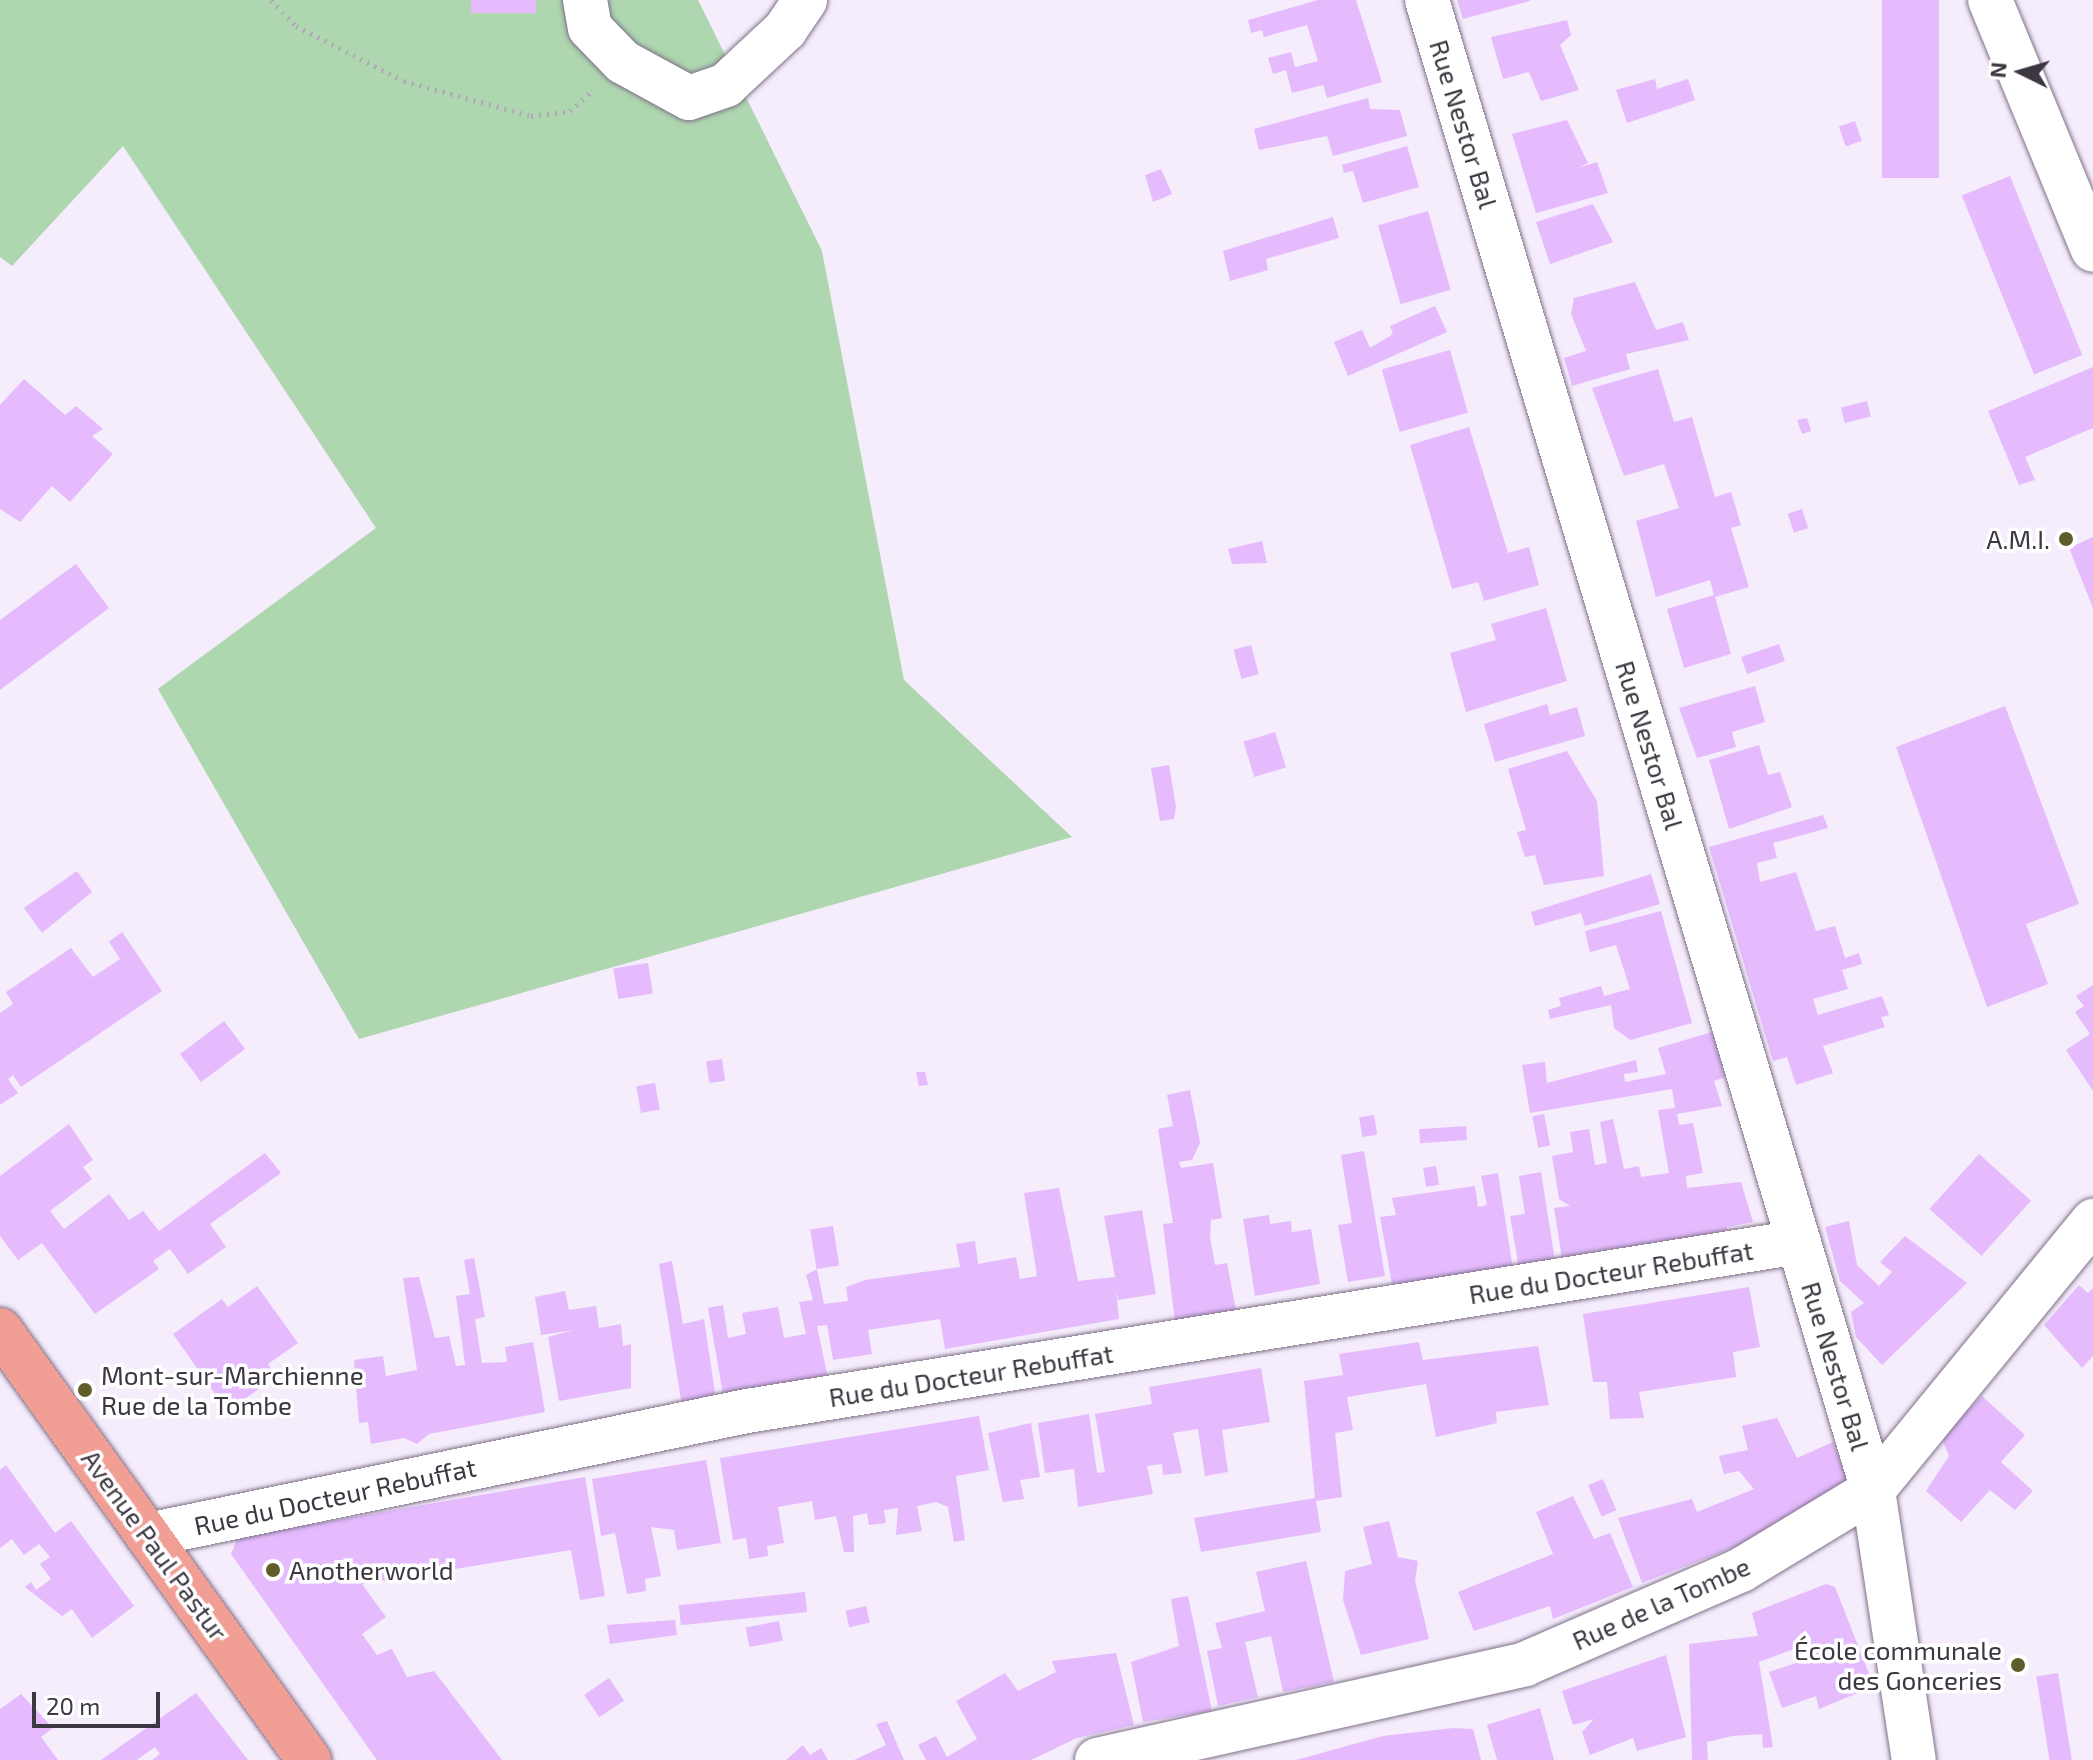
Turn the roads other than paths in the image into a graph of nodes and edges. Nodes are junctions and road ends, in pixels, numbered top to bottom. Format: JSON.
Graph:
{"nodes":[{"id":1,"x":585,"y":0,"type":"edge"},
{"id":2,"x":805,"y":0,"type":"edge"},
{"id":3,"x":1427,"y":0,"type":"edge"},
{"id":4,"x":1990,"y":0,"type":"edge"},
{"id":5,"x":2093,"y":250,"type":"edge"},
{"id":6,"x":2093,"y":1221,"type":"edge"},
{"id":7,"x":1799,"y":1242,"type":"junction"},
{"id":8,"x":0,"y":1330,"type":"edge"},
{"id":9,"x":1873,"y":1490,"type":"junction"},
{"id":10,"x":148,"y":1535,"type":"junction"},
{"id":11,"x":309,"y":1760,"type":"edge"},
{"id":12,"x":1097,"y":1760,"type":"edge"},
{"id":13,"x":1914,"y":1760,"type":"edge"}],
"edges":[{"from":1,"to":2,"type":"street"},
{"from":3,"to":7,"type":"street","name":"Rue Nestor Bal"},
{"from":4,"to":5,"type":"street"},
{"from":6,"to":9,"type":"street","name":"Rue de la Tombe"},
{"from":7,"to":9,"type":"street","name":"Rue Nestor Bal"},
{"from":7,"to":10,"type":"street","name":"Rue du Docteur Rebuffat"},
{"from":8,"to":10,"type":"main road","name":"Avenue Paul Pastur"},
{"from":9,"to":12,"type":"street","name":"Rue de la Tombe"},
{"from":9,"to":13,"type":"street","name":"Rue Nestor Bal"},
{"from":10,"to":11,"type":"main road","name":"Avenue Paul Pastur"}]}
